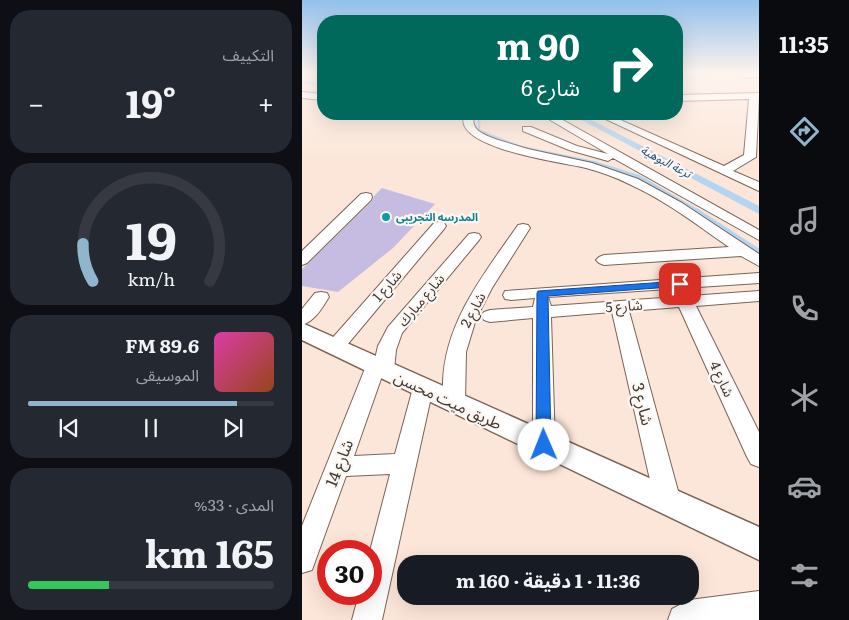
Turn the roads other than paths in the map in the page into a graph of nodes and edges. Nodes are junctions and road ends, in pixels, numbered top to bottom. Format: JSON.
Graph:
{"nodes":[{"id":1,"x":755,"y":102,"type":"edge"},
{"id":2,"x":467,"y":120,"type":"edge"},
{"id":3,"x":555,"y":120,"type":"edge"},
{"id":4,"x":613,"y":120,"type":"edge"},
{"id":5,"x":527,"y":129,"type":"dead end"},
{"id":6,"x":572,"y":130,"type":"junction"},
{"id":7,"x":546,"y":136,"type":"junction"},
{"id":8,"x":624,"y":160,"type":"junction"},
{"id":9,"x":724,"y":171,"type":"junction"},
{"id":10,"x":758,"y":187,"type":"edge"},
{"id":11,"x":366,"y":197,"type":"dead end"},
{"id":12,"x":439,"y":226,"type":"dead end"},
{"id":13,"x":523,"y":228,"type":"dead end"},
{"id":14,"x":758,"y":236,"type":"edge"},
{"id":15,"x":474,"y":237,"type":"dead end"},
{"id":16,"x":743,"y":251,"type":"junction"},
{"id":17,"x":302,"y":260,"type":"edge"},
{"id":18,"x":604,"y":260,"type":"dead end"},
{"id":19,"x":758,"y":261,"type":"edge"},
{"id":20,"x":758,"y":278,"type":"edge"},
{"id":21,"x":511,"y":295,"type":"dead end"},
{"id":22,"x":758,"y":296,"type":"edge"},
{"id":23,"x":542,"y":302,"type":"junction"},
{"id":24,"x":685,"y":302,"type":"junction"},
{"id":25,"x":619,"y":306,"type":"junction"},
{"id":26,"x":308,"y":312,"type":"edge"},
{"id":27,"x":490,"y":316,"type":"dead end"},
{"id":28,"x":335,"y":347,"type":"junction"},
{"id":29,"x":380,"y":368,"type":"junction"},
{"id":30,"x":423,"y":388,"type":"junction"},
{"id":31,"x":454,"y":402,"type":"junction"},
{"id":32,"x":544,"y":445,"type":"junction"},
{"id":33,"x":758,"y":458,"type":"edge"},
{"id":34,"x":405,"y":464,"type":"junction"},
{"id":35,"x":338,"y":466,"type":"junction"},
{"id":36,"x":668,"y":502,"type":"junction"},
{"id":37,"x":758,"y":544,"type":"edge"},
{"id":38,"x":302,"y":560,"type":"edge"},
{"id":39,"x":758,"y":606,"type":"edge"},
{"id":40,"x":367,"y":620,"type":"edge"},
{"id":41,"x":682,"y":620,"type":"edge"}],
"edges":[{"from":1,"to":9,"type":"street"},
{"from":2,"to":16,"type":"street"},
{"from":3,"to":6,"type":"street"},
{"from":4,"to":9,"type":"street"},
{"from":5,"to":7,"type":"street"},
{"from":6,"to":7,"type":"street"},
{"from":6,"to":8,"type":"street"},
{"from":7,"to":8,"type":"street"},
{"from":8,"to":14,"type":"street"},
{"from":9,"to":10,"type":"street"},
{"from":11,"to":17,"type":"street"},
{"from":12,"to":28,"type":"street","name":"شارع 1"},
{"from":13,"to":31,"type":"street","name":"شارع 2"},
{"from":15,"to":29,"type":"street","name":"شارع مبارك"},
{"from":16,"to":18,"type":"street"},
{"from":16,"to":19,"type":"street"},
{"from":20,"to":23,"type":"street"},
{"from":21,"to":23,"type":"street"},
{"from":22,"to":24,"type":"street","name":"شارع 5"},
{"from":23,"to":25,"type":"street","name":"شارع 5"},
{"from":23,"to":27,"type":"street","name":"شارع 5"},
{"from":23,"to":32,"type":"street"},
{"from":24,"to":25,"type":"street","name":"شارع 5"},
{"from":24,"to":33,"type":"street","name":"شارع 4"},
{"from":25,"to":36,"type":"street","name":"شارع 3"},
{"from":26,"to":28,"type":"main road","name":"طريق ميت محسن"},
{"from":28,"to":29,"type":"main road","name":"طريق ميت محسن"},
{"from":29,"to":30,"type":"main road","name":"طريق ميت محسن"},
{"from":29,"to":35,"type":"street","name":"شارع 14"},
{"from":30,"to":31,"type":"main road","name":"طريق ميت محسن"},
{"from":30,"to":34,"type":"street"},
{"from":31,"to":32,"type":"main road","name":"طريق ميت محسن"},
{"from":32,"to":36,"type":"main road","name":"طريق ميت محسن"},
{"from":34,"to":35,"type":"street"},
{"from":34,"to":40,"type":"street"},
{"from":35,"to":38,"type":"street","name":"شارع 14"},
{"from":36,"to":37,"type":"main road","name":"طريق ميت محسن"},
{"from":39,"to":41,"type":"street"}]}
